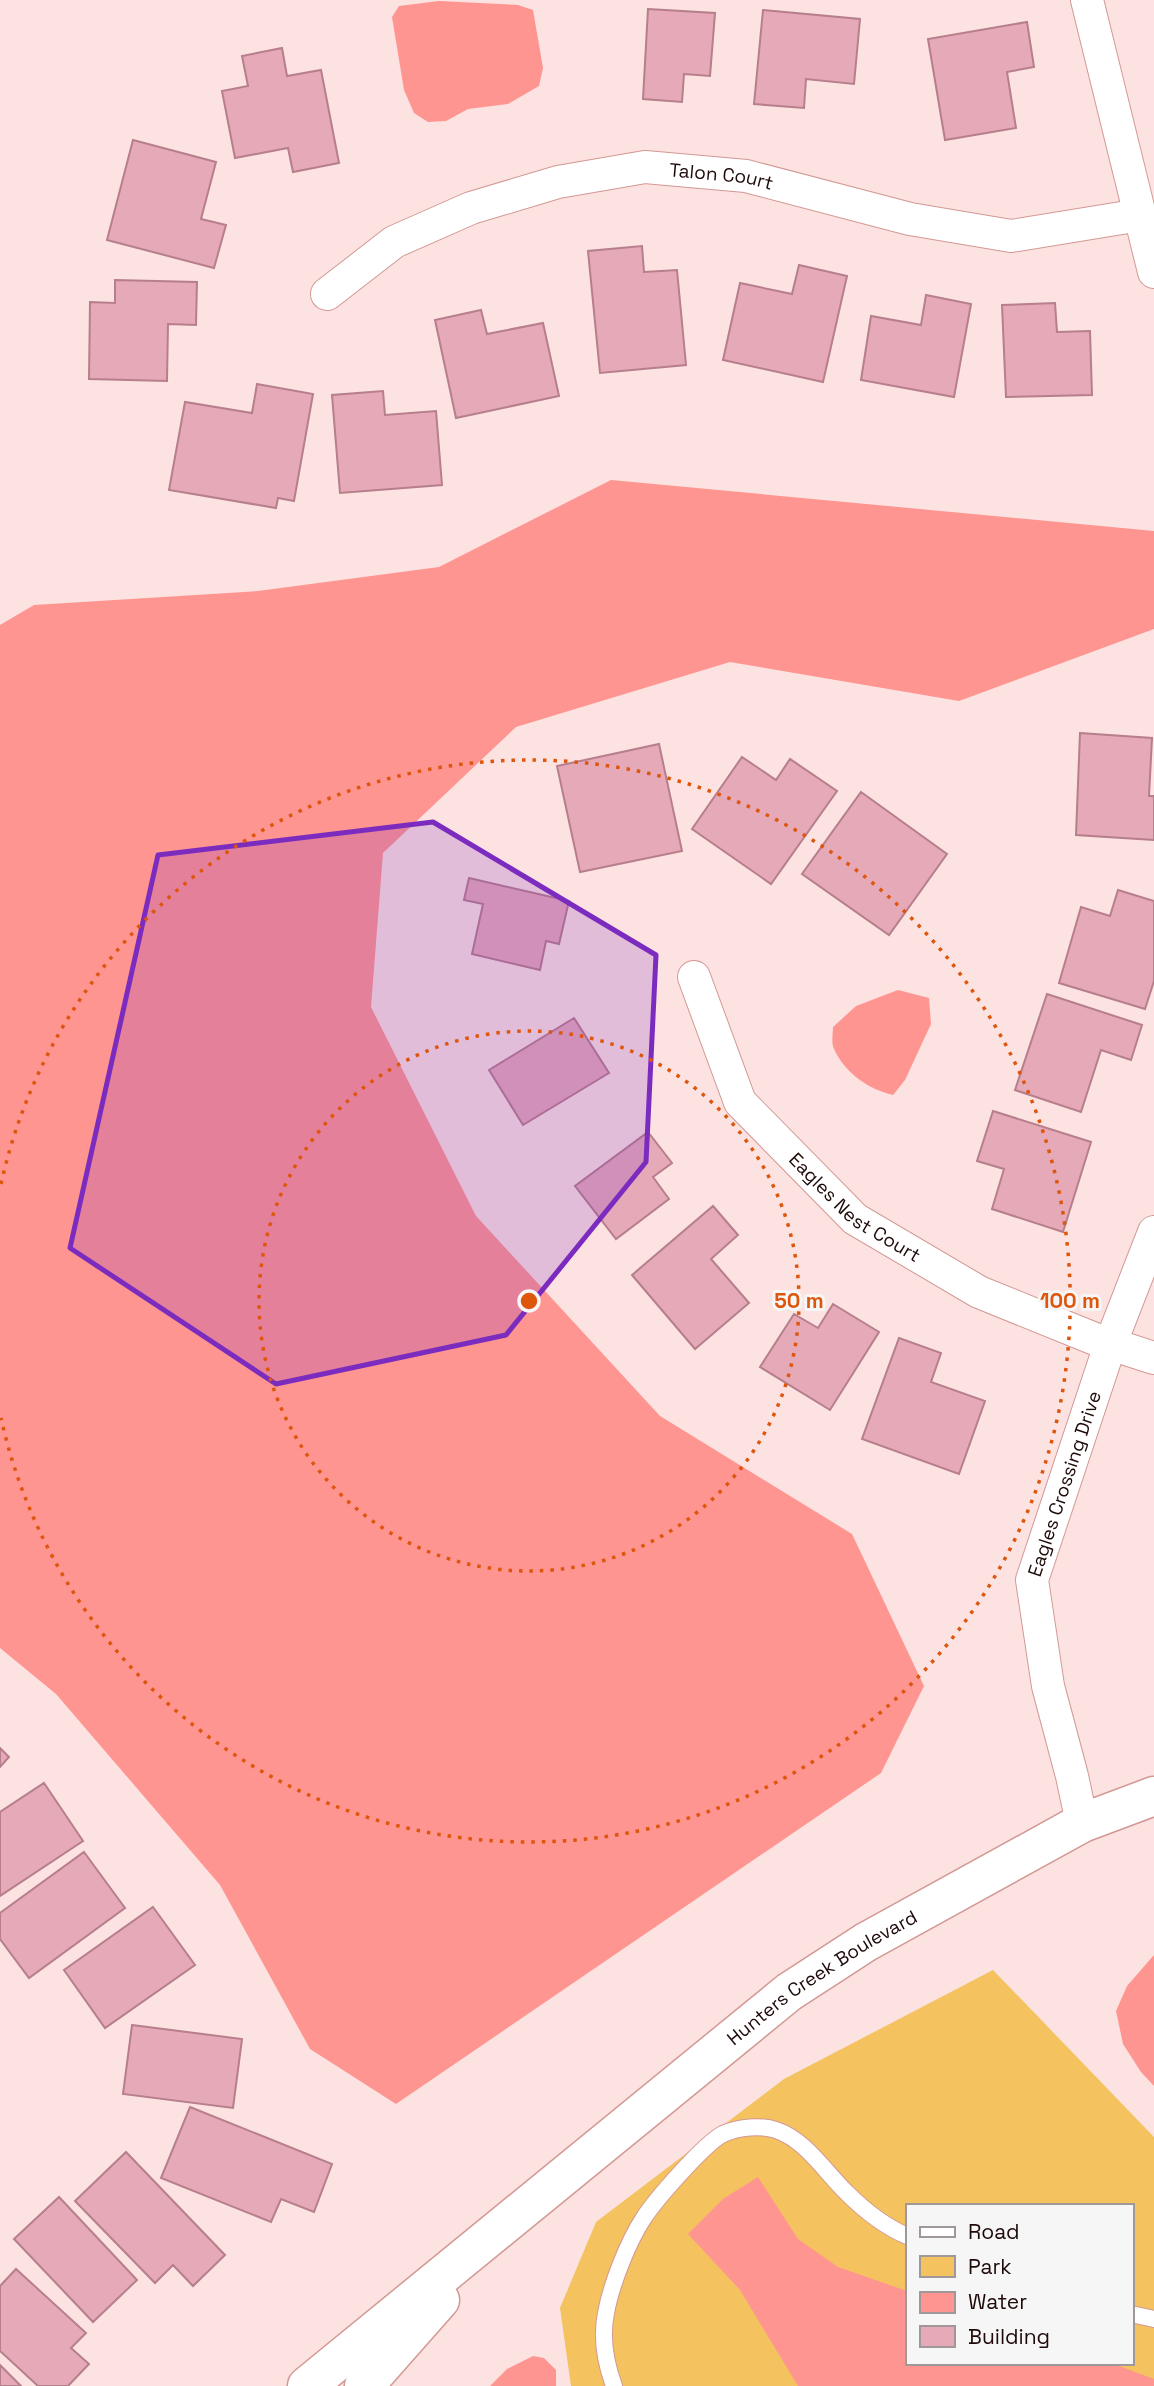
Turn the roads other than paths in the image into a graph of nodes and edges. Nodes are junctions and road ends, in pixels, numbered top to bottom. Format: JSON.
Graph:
{"nodes":[{"id":1,"x":1087,"y":0,"type":"edge"},
{"id":2,"x":1140,"y":215,"type":"junction"},
{"id":3,"x":1154,"y":272,"type":"edge"},
{"id":4,"x":327,"y":295,"type":"dead end"},
{"id":5,"x":694,"y":977,"type":"dead end"},
{"id":6,"x":1154,"y":1232,"type":"edge"},
{"id":7,"x":1110,"y":1345,"type":"junction"},
{"id":8,"x":1154,"y":1358,"type":"edge"},
{"id":9,"x":1154,"y":1796,"type":"edge"},
{"id":10,"x":1082,"y":1823,"type":"junction"},
{"id":11,"x":520,"y":2210,"type":"junction"},
{"id":12,"x":906,"y":2236,"type":"edge"},
{"id":13,"x":1133,"y":2314,"type":"edge"},
{"id":14,"x":1154,"y":2319,"type":"edge"},
{"id":15,"x":307,"y":2386,"type":"edge"},
{"id":16,"x":364,"y":2386,"type":"edge"},
{"id":17,"x":614,"y":2386,"type":"edge"}],
"edges":[{"from":1,"to":2,"type":"street"},
{"from":2,"to":3,"type":"street"},
{"from":2,"to":4,"type":"street","name":"Talon Court"},
{"from":5,"to":7,"type":"street","name":"Eagles Nest Court"},
{"from":6,"to":7,"type":"street","name":"Eagles Crossing Drive"},
{"from":7,"to":8,"type":"street","name":"Eagles Nest Court"},
{"from":7,"to":10,"type":"street","name":"Eagles Crossing Drive"},
{"from":9,"to":10,"type":"street","name":"Hunters Creek Boulevard"},
{"from":10,"to":11,"type":"street","name":"Hunters Creek Boulevard"},
{"from":11,"to":15,"type":"street","name":"Hunters Creek Boulevard"},
{"from":11,"to":16,"type":"street","name":"Hunters Creek Boulevard"},
{"from":12,"to":17,"type":"lane"},
{"from":13,"to":14,"type":"lane"}]}
